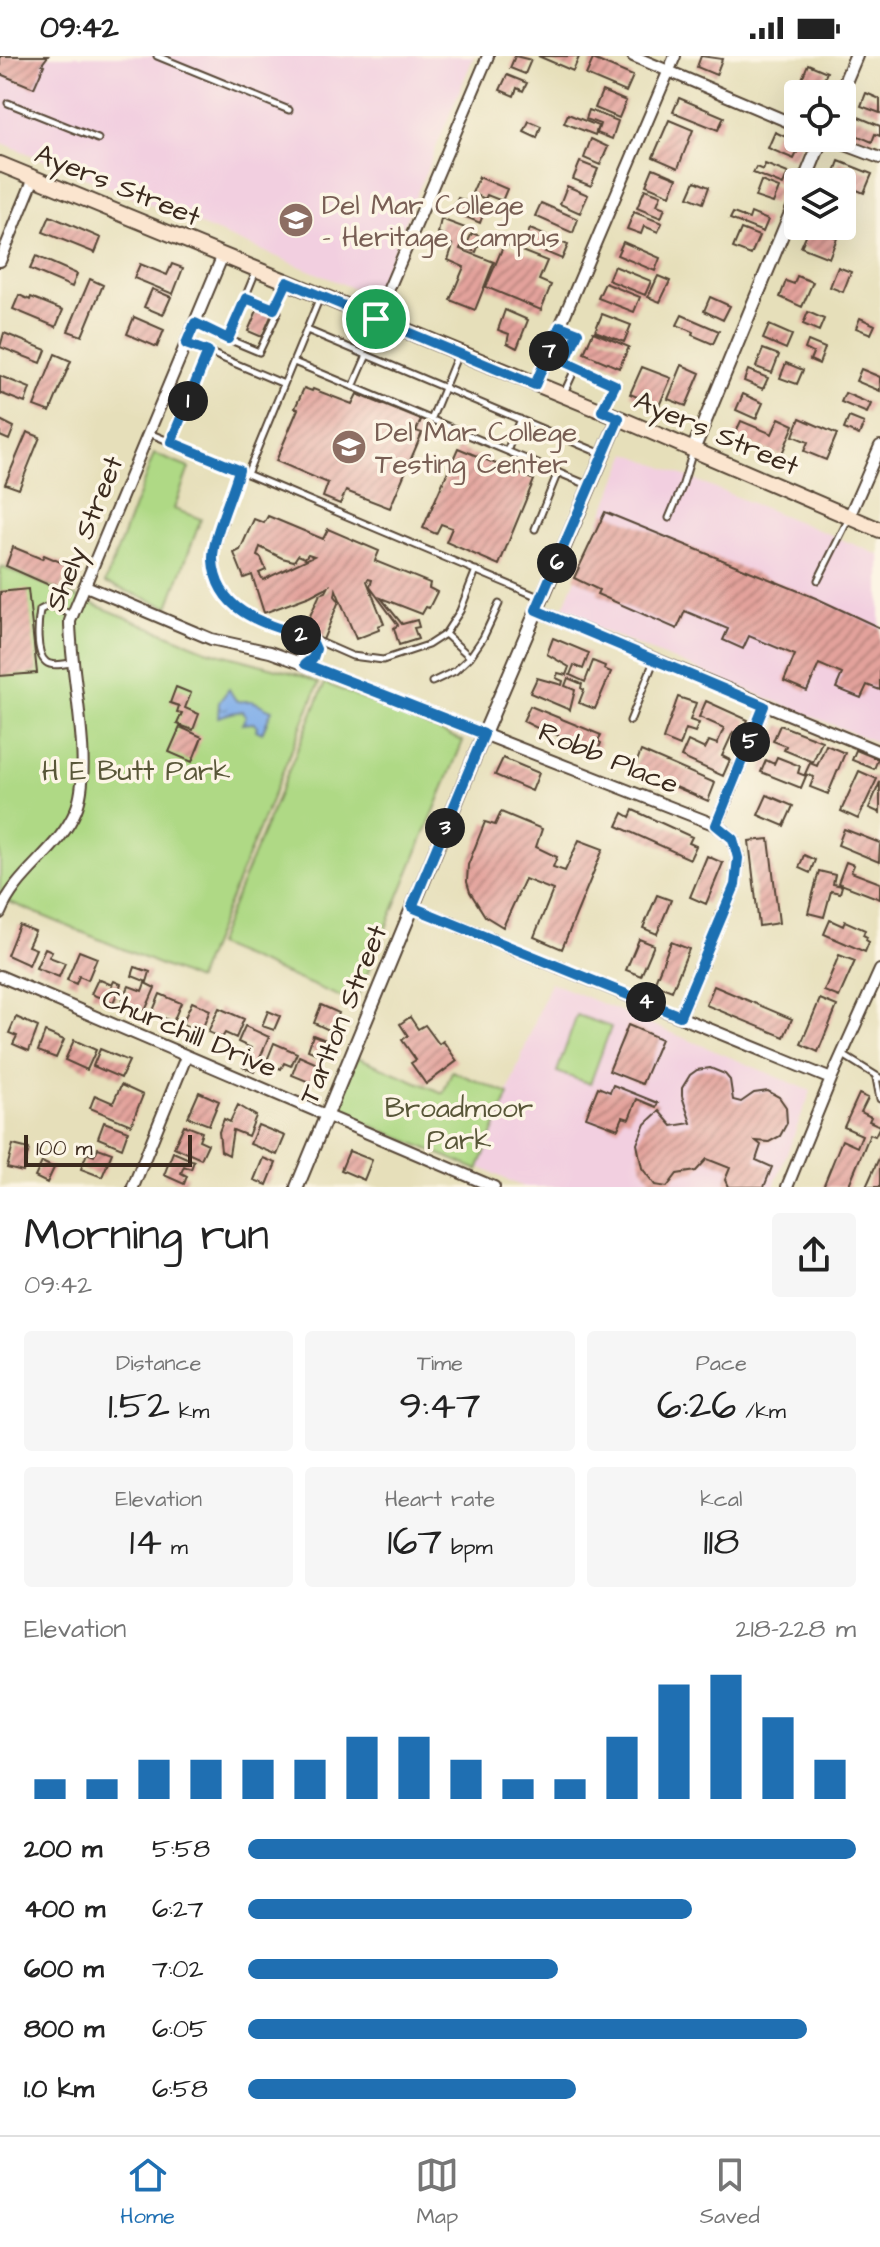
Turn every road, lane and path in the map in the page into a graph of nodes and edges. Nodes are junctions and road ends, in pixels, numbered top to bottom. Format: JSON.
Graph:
{"nodes":[{"id":1,"x":157,"y":56,"type":"edge"},
{"id":2,"x":488,"y":56,"type":"edge"},
{"id":3,"x":633,"y":56,"type":"edge"},
{"id":4,"x":675,"y":56,"type":"edge"},
{"id":5,"x":856,"y":56,"type":"edge"},
{"id":6,"x":669,"y":71,"type":"junction"},
{"id":7,"x":846,"y":80,"type":"edge"},
{"id":8,"x":8,"y":103,"type":"dead end"},
{"id":9,"x":289,"y":110,"type":"dead end"},
{"id":10,"x":784,"y":120,"type":"edge"},
{"id":11,"x":98,"y":139,"type":"dead end"},
{"id":12,"x":856,"y":149,"type":"edge"},
{"id":13,"x":880,"y":158,"type":"edge"},
{"id":14,"x":0,"y":164,"type":"edge"},
{"id":15,"x":34,"y":178,"type":"junction"},
{"id":16,"x":784,"y":230,"type":"edge"},
{"id":17,"x":223,"y":255,"type":"junction"},
{"id":18,"x":0,"y":261,"type":"edge"},
{"id":19,"x":256,"y":270,"type":"junction"},
{"id":20,"x":287,"y":282,"type":"junction"},
{"id":21,"x":321,"y":296,"type":"junction"},
{"id":22,"x":246,"y":298,"type":"junction"},
{"id":23,"x":274,"y":309,"type":"junction"},
{"id":24,"x":376,"y":319,"type":"junction"},
{"id":25,"x":195,"y":323,"type":"junction"},
{"id":26,"x":560,"y":326,"type":"junction"},
{"id":27,"x":307,"y":330,"type":"junction"},
{"id":28,"x":228,"y":339,"type":"junction"},
{"id":29,"x":186,"y":344,"type":"junction"},
{"id":30,"x":208,"y":352,"type":"junction"},
{"id":31,"x":459,"y":353,"type":"junction"},
{"id":32,"x":548,"y":354,"type":"junction"},
{"id":33,"x":367,"y":355,"type":"junction"},
{"id":34,"x":294,"y":362,"type":"junction"},
{"id":35,"x":565,"y":362,"type":"junction"},
{"id":36,"x":576,"y":367,"type":"junction"},
{"id":37,"x":284,"y":384,"type":"junction"},
{"id":38,"x":535,"y":385,"type":"junction"},
{"id":39,"x":353,"y":387,"type":"junction"},
{"id":40,"x":444,"y":388,"type":"junction"},
{"id":41,"x":563,"y":396,"type":"junction"},
{"id":42,"x":602,"y":411,"type":"junction"},
{"id":43,"x":619,"y":418,"type":"junction"},
{"id":44,"x":520,"y":419,"type":"junction"},
{"id":45,"x":431,"y":420,"type":"junction"},
{"id":46,"x":149,"y":433,"type":"junction"},
{"id":47,"x":171,"y":442,"type":"junction"},
{"id":48,"x":880,"y":446,"type":"edge"},
{"id":49,"x":693,"y":450,"type":"junction"},
{"id":50,"x":507,"y":451,"type":"junction"},
{"id":51,"x":603,"y":454,"type":"junction"},
{"id":52,"x":239,"y":470,"type":"junction"},
{"id":53,"x":558,"y":472,"type":"junction"},
{"id":54,"x":247,"y":474,"type":"junction"},
{"id":55,"x":590,"y":486,"type":"junction"},
{"id":56,"x":849,"y":517,"type":"junction"},
{"id":57,"x":669,"y":518,"type":"dead end"},
{"id":58,"x":535,"y":529,"type":"dead end"},
{"id":59,"x":880,"y":530,"type":"edge"},
{"id":60,"x":476,"y":570,"type":"junction"},
{"id":61,"x":818,"y":580,"type":"dead end"},
{"id":62,"x":86,"y":586,"type":"junction"},
{"id":63,"x":499,"y":604,"type":"dead end"},
{"id":64,"x":539,"y":604,"type":"junction"},
{"id":65,"x":73,"y":616,"type":"junction"},
{"id":66,"x":445,"y":634,"type":"junction"},
{"id":67,"x":311,"y":638,"type":"junction"},
{"id":68,"x":470,"y":657,"type":"junction"},
{"id":69,"x":654,"y":660,"type":"junction"},
{"id":70,"x":71,"y":663,"type":"junction"},
{"id":71,"x":305,"y":664,"type":"junction"},
{"id":72,"x":432,"y":682,"type":"dead end"},
{"id":73,"x":764,"y":706,"type":"junction"},
{"id":74,"x":630,"y":721,"type":"dead end"},
{"id":75,"x":484,"y":734,"type":"junction"},
{"id":76,"x":880,"y":752,"type":"edge"},
{"id":77,"x":716,"y":825,"type":"junction"},
{"id":78,"x":412,"y":907,"type":"junction"},
{"id":79,"x":0,"y":913,"type":"edge"},
{"id":80,"x":880,"y":970,"type":"edge"},
{"id":81,"x":0,"y":976,"type":"edge"},
{"id":82,"x":680,"y":1016,"type":"junction"},
{"id":83,"x":842,"y":1054,"type":"junction"},
{"id":84,"x":186,"y":1057,"type":"junction"},
{"id":85,"x":878,"y":1078,"type":"edge"},
{"id":86,"x":831,"y":1079,"type":"junction"},
{"id":87,"x":880,"y":1099,"type":"edge"},
{"id":88,"x":326,"y":1117,"type":"junction"},
{"id":89,"x":480,"y":1184,"type":"edge"},
{"id":90,"x":133,"y":1187,"type":"edge"},
{"id":91,"x":297,"y":1187,"type":"edge"},
{"id":92,"x":494,"y":1187,"type":"edge"},
{"id":93,"x":787,"y":1187,"type":"edge"}],
"edges":[{"from":1,"to":9,"type":"lane"},
{"from":2,"to":24,"type":"street"},
{"from":3,"to":6,"type":"street"},
{"from":4,"to":6,"type":"street"},
{"from":5,"to":7,"type":"street"},
{"from":6,"to":10,"type":"street"},
{"from":6,"to":26,"type":"street"},
{"from":8,"to":11,"type":"lane"},
{"from":12,"to":13,"type":"street"},
{"from":14,"to":15,"type":"main road","name":"Ayers Street"},
{"from":15,"to":17,"type":"main road","name":"Ayers Street"},
{"from":15,"to":18,"type":"street"},
{"from":16,"to":49,"type":"street"},
{"from":17,"to":19,"type":"main road","name":"Ayers Street"},
{"from":17,"to":25,"type":"street","name":"Shely Street"},
{"from":19,"to":20,"type":"main road","name":"Ayers Street"},
{"from":19,"to":22,"type":"lane"},
{"from":20,"to":21,"type":"main road","name":"Ayers Street"},
{"from":20,"to":23,"type":"lane"},
{"from":21,"to":24,"type":"main road","name":"Ayers Street"},
{"from":21,"to":27,"type":"lane"},
{"from":22,"to":23,"type":"lane"},
{"from":22,"to":28,"type":"lane"},
{"from":23,"to":28,"type":"lane"},
{"from":24,"to":31,"type":"main road","name":"Ayers Street"},
{"from":25,"to":28,"type":"lane"},
{"from":25,"to":29,"type":"street","name":"Shely Street"},
{"from":26,"to":32,"type":"street"},
{"from":26,"to":35,"type":"lane"},
{"from":27,"to":33,"type":"lane"},
{"from":27,"to":34,"type":"lane"},
{"from":29,"to":30,"type":"lane"},
{"from":29,"to":46,"type":"street","name":"Shely Street"},
{"from":30,"to":37,"type":"lane"},
{"from":30,"to":47,"type":"lane"},
{"from":31,"to":38,"type":"main road","name":"Ayers Street"},
{"from":31,"to":40,"type":"lane"},
{"from":32,"to":35,"type":"lane"},
{"from":32,"to":38,"type":"street"},
{"from":33,"to":39,"type":"lane"},
{"from":33,"to":40,"type":"lane"},
{"from":34,"to":37,"type":"lane"},
{"from":34,"to":39,"type":"lane"},
{"from":35,"to":36,"type":"lane"},
{"from":36,"to":41,"type":"lane"},
{"from":36,"to":42,"type":"lane"},
{"from":37,"to":54,"type":"lane"},
{"from":38,"to":41,"type":"main road","name":"Ayers Street"},
{"from":39,"to":45,"type":"lane"},
{"from":40,"to":44,"type":"lane"},
{"from":40,"to":45,"type":"lane"},
{"from":41,"to":42,"type":"main road","name":"Ayers Street"},
{"from":42,"to":43,"type":"main road","name":"Ayers Street"},
{"from":43,"to":49,"type":"main road","name":"Ayers Street"},
{"from":43,"to":51,"type":"street","name":"Tarlton Street"},
{"from":44,"to":50,"type":"lane"},
{"from":44,"to":51,"type":"lane"},
{"from":45,"to":50,"type":"lane"},
{"from":46,"to":47,"type":"lane"},
{"from":46,"to":62,"type":"street","name":"Shely Street"},
{"from":47,"to":52,"type":"lane"},
{"from":48,"to":56,"type":"street"},
{"from":49,"to":56,"type":"main road","name":"Ayers Street"},
{"from":49,"to":57,"type":"lane"},
{"from":50,"to":53,"type":"lane"},
{"from":51,"to":55,"type":"street","name":"Tarlton Street"},
{"from":52,"to":54,"type":"lane"},
{"from":52,"to":67,"type":"lane"},
{"from":53,"to":55,"type":"lane"},
{"from":53,"to":58,"type":"lane"},
{"from":54,"to":60,"type":"lane"},
{"from":55,"to":64,"type":"street","name":"Tarlton Street"},
{"from":56,"to":59,"type":"main road","name":"Ayers Street"},
{"from":56,"to":61,"type":"lane"},
{"from":60,"to":64,"type":"lane"},
{"from":60,"to":66,"type":"lane"},
{"from":62,"to":65,"type":"street","name":"Shely Street"},
{"from":62,"to":71,"type":"street","name":"Robb Place"},
{"from":63,"to":68,"type":"lane"},
{"from":64,"to":69,"type":"street"},
{"from":64,"to":75,"type":"street","name":"Tarlton Street"},
{"from":65,"to":70,"type":"street","name":"Shely Street"},
{"from":65,"to":70,"type":"lane"},
{"from":66,"to":67,"type":"lane"},
{"from":66,"to":68,"type":"lane"},
{"from":67,"to":71,"type":"lane"},
{"from":67,"to":71,"type":"lane"},
{"from":68,"to":72,"type":"lane"},
{"from":69,"to":73,"type":"street"},
{"from":69,"to":74,"type":"lane"},
{"from":70,"to":79,"type":"street","name":"Shely Street"},
{"from":71,"to":75,"type":"street","name":"Robb Place"},
{"from":73,"to":76,"type":"street"},
{"from":73,"to":77,"type":"street"},
{"from":75,"to":77,"type":"street","name":"Robb Place"},
{"from":75,"to":78,"type":"street","name":"Tarlton Street"},
{"from":77,"to":82,"type":"street"},
{"from":78,"to":82,"type":"street"},
{"from":78,"to":88,"type":"street","name":"Tarlton Street"},
{"from":80,"to":83,"type":"street"},
{"from":81,"to":84,"type":"street","name":"Churchill Drive"},
{"from":82,"to":86,"type":"street"},
{"from":83,"to":85,"type":"lane"},
{"from":83,"to":86,"type":"street"},
{"from":84,"to":88,"type":"street","name":"Churchill Drive"},
{"from":84,"to":90,"type":"street"},
{"from":85,"to":87,"type":"lane"},
{"from":86,"to":93,"type":"street"},
{"from":88,"to":89,"type":"street","name":"Churchill Drive"},
{"from":88,"to":91,"type":"street","name":"Tarlton Street"},
{"from":89,"to":92,"type":"street","name":"Churchill Drive"}]}
